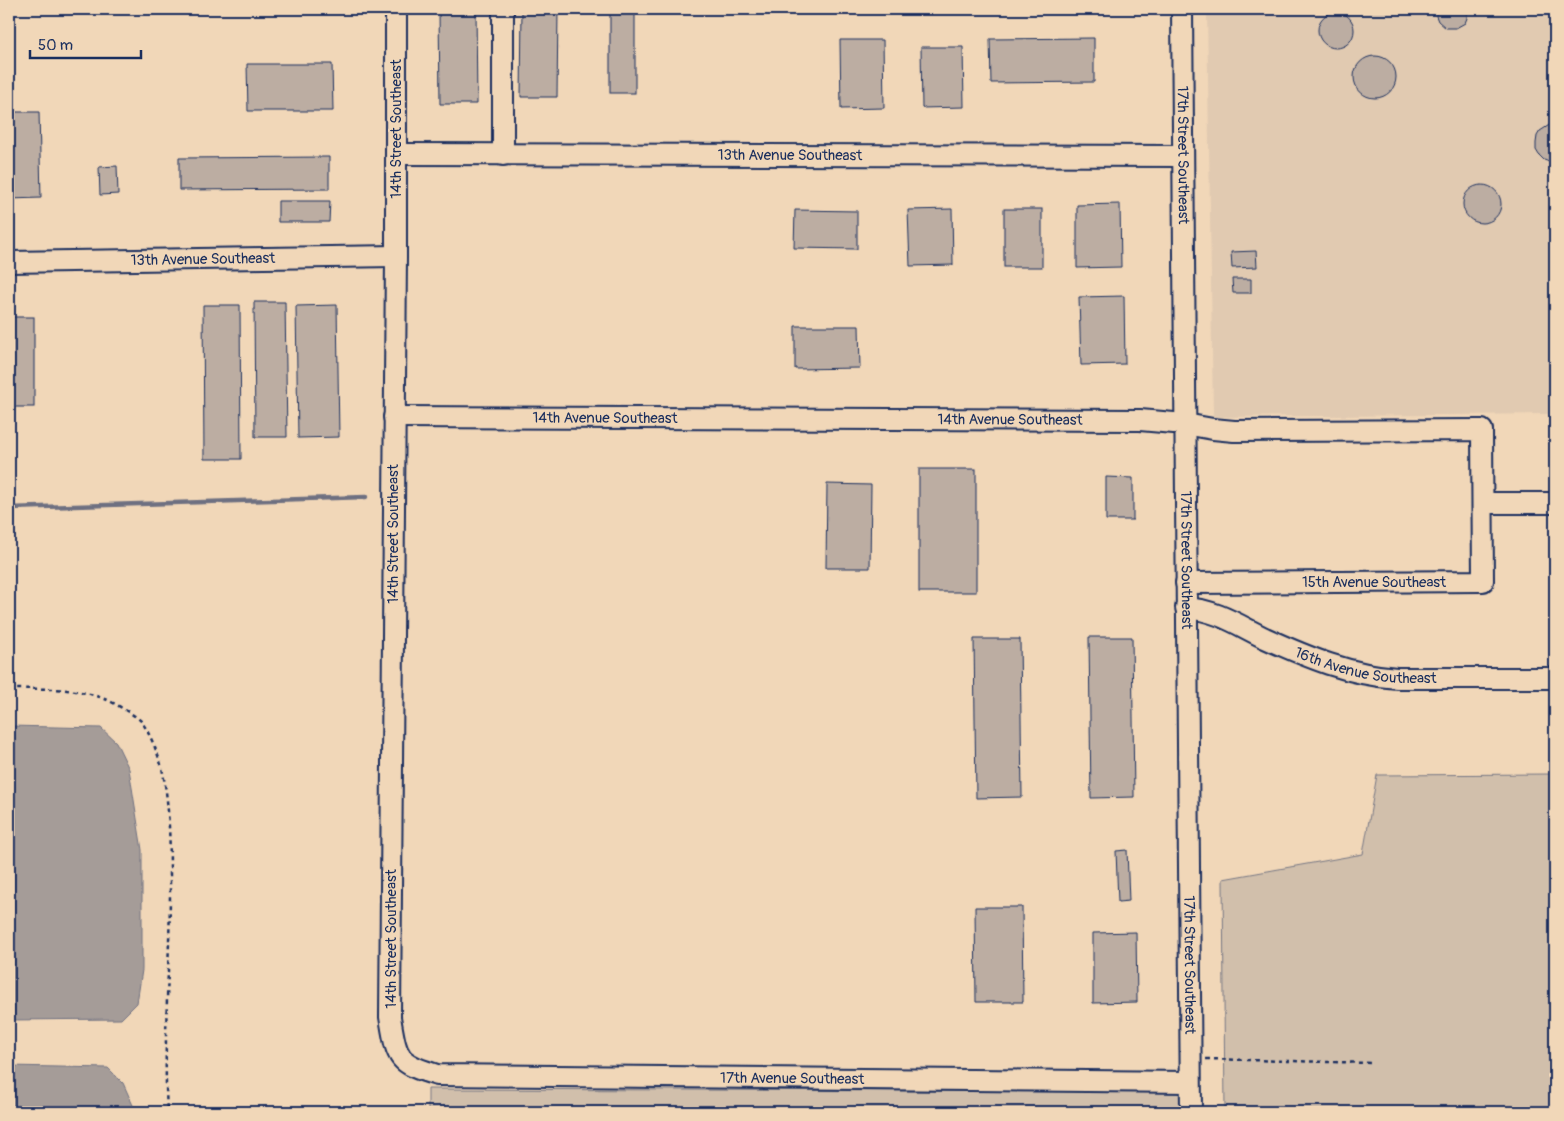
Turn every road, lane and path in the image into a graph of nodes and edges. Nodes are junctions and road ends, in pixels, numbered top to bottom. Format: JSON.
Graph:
{"nodes":[{"id":1,"x":396,"y":9,"type":"edge"},
{"id":2,"x":503,"y":9,"type":"edge"},
{"id":3,"x":1182,"y":9,"type":"edge"},
{"id":4,"x":396,"y":154,"type":"junction"},
{"id":5,"x":503,"y":155,"type":"junction"},
{"id":6,"x":1183,"y":156,"type":"junction"},
{"id":7,"x":396,"y":256,"type":"junction"},
{"id":8,"x":9,"y":262,"type":"edge"},
{"id":9,"x":394,"y":417,"type":"junction"},
{"id":10,"x":1185,"y":424,"type":"junction"},
{"id":11,"x":1555,"y":502,"type":"edge"},
{"id":12,"x":1483,"y":503,"type":"junction"},
{"id":13,"x":1186,"y":583,"type":"junction"},
{"id":14,"x":1186,"y":608,"type":"junction"},
{"id":15,"x":1555,"y":678,"type":"edge"},
{"id":16,"x":9,"y":689,"type":"edge"},
{"id":17,"x":400,"y":1058,"type":"joint"},
{"id":18,"x":1190,"y":1059,"type":"junction"},
{"id":19,"x":1372,"y":1063,"type":"dead end"},
{"id":20,"x":1190,"y":1082,"type":"junction"},
{"id":21,"x":167,"y":1112,"type":"edge"},
{"id":22,"x":1191,"y":1112,"type":"edge"}],
"edges":[{"from":1,"to":4,"type":"street","name":"14th Street Southeast"},
{"from":2,"to":5,"type":"street"},
{"from":3,"to":6,"type":"street","name":"17th Street Southeast"},
{"from":4,"to":5,"type":"street","name":"13th Avenue Southeast"},
{"from":4,"to":7,"type":"street","name":"14th Street Southeast"},
{"from":5,"to":6,"type":"street","name":"13th Avenue Southeast"},
{"from":6,"to":10,"type":"street","name":"17th Street Southeast"},
{"from":7,"to":8,"type":"street","name":"13th Avenue Southeast"},
{"from":7,"to":9,"type":"street","name":"14th Street Southeast"},
{"from":9,"to":10,"type":"street","name":"14th Avenue Southeast"},
{"from":9,"to":17,"type":"street","name":"14th Street Southeast"},
{"from":10,"to":12,"type":"street","name":"14th Avenue Southeast"},
{"from":10,"to":13,"type":"street","name":"17th Street Southeast"},
{"from":11,"to":12,"type":"street"},
{"from":12,"to":13,"type":"street","name":"15th Avenue Southeast"},
{"from":13,"to":14,"type":"street","name":"17th Street Southeast"},
{"from":14,"to":15,"type":"street","name":"16th Avenue Southeast"},
{"from":14,"to":18,"type":"street","name":"17th Street Southeast"},
{"from":16,"to":21,"type":"path"},
{"from":17,"to":20,"type":"street","name":"17th Avenue Southeast"},
{"from":18,"to":19,"type":"path"},
{"from":18,"to":20,"type":"street","name":"17th Street Southeast"},
{"from":20,"to":22,"type":"street","name":"17th Street Southeast"}]}
